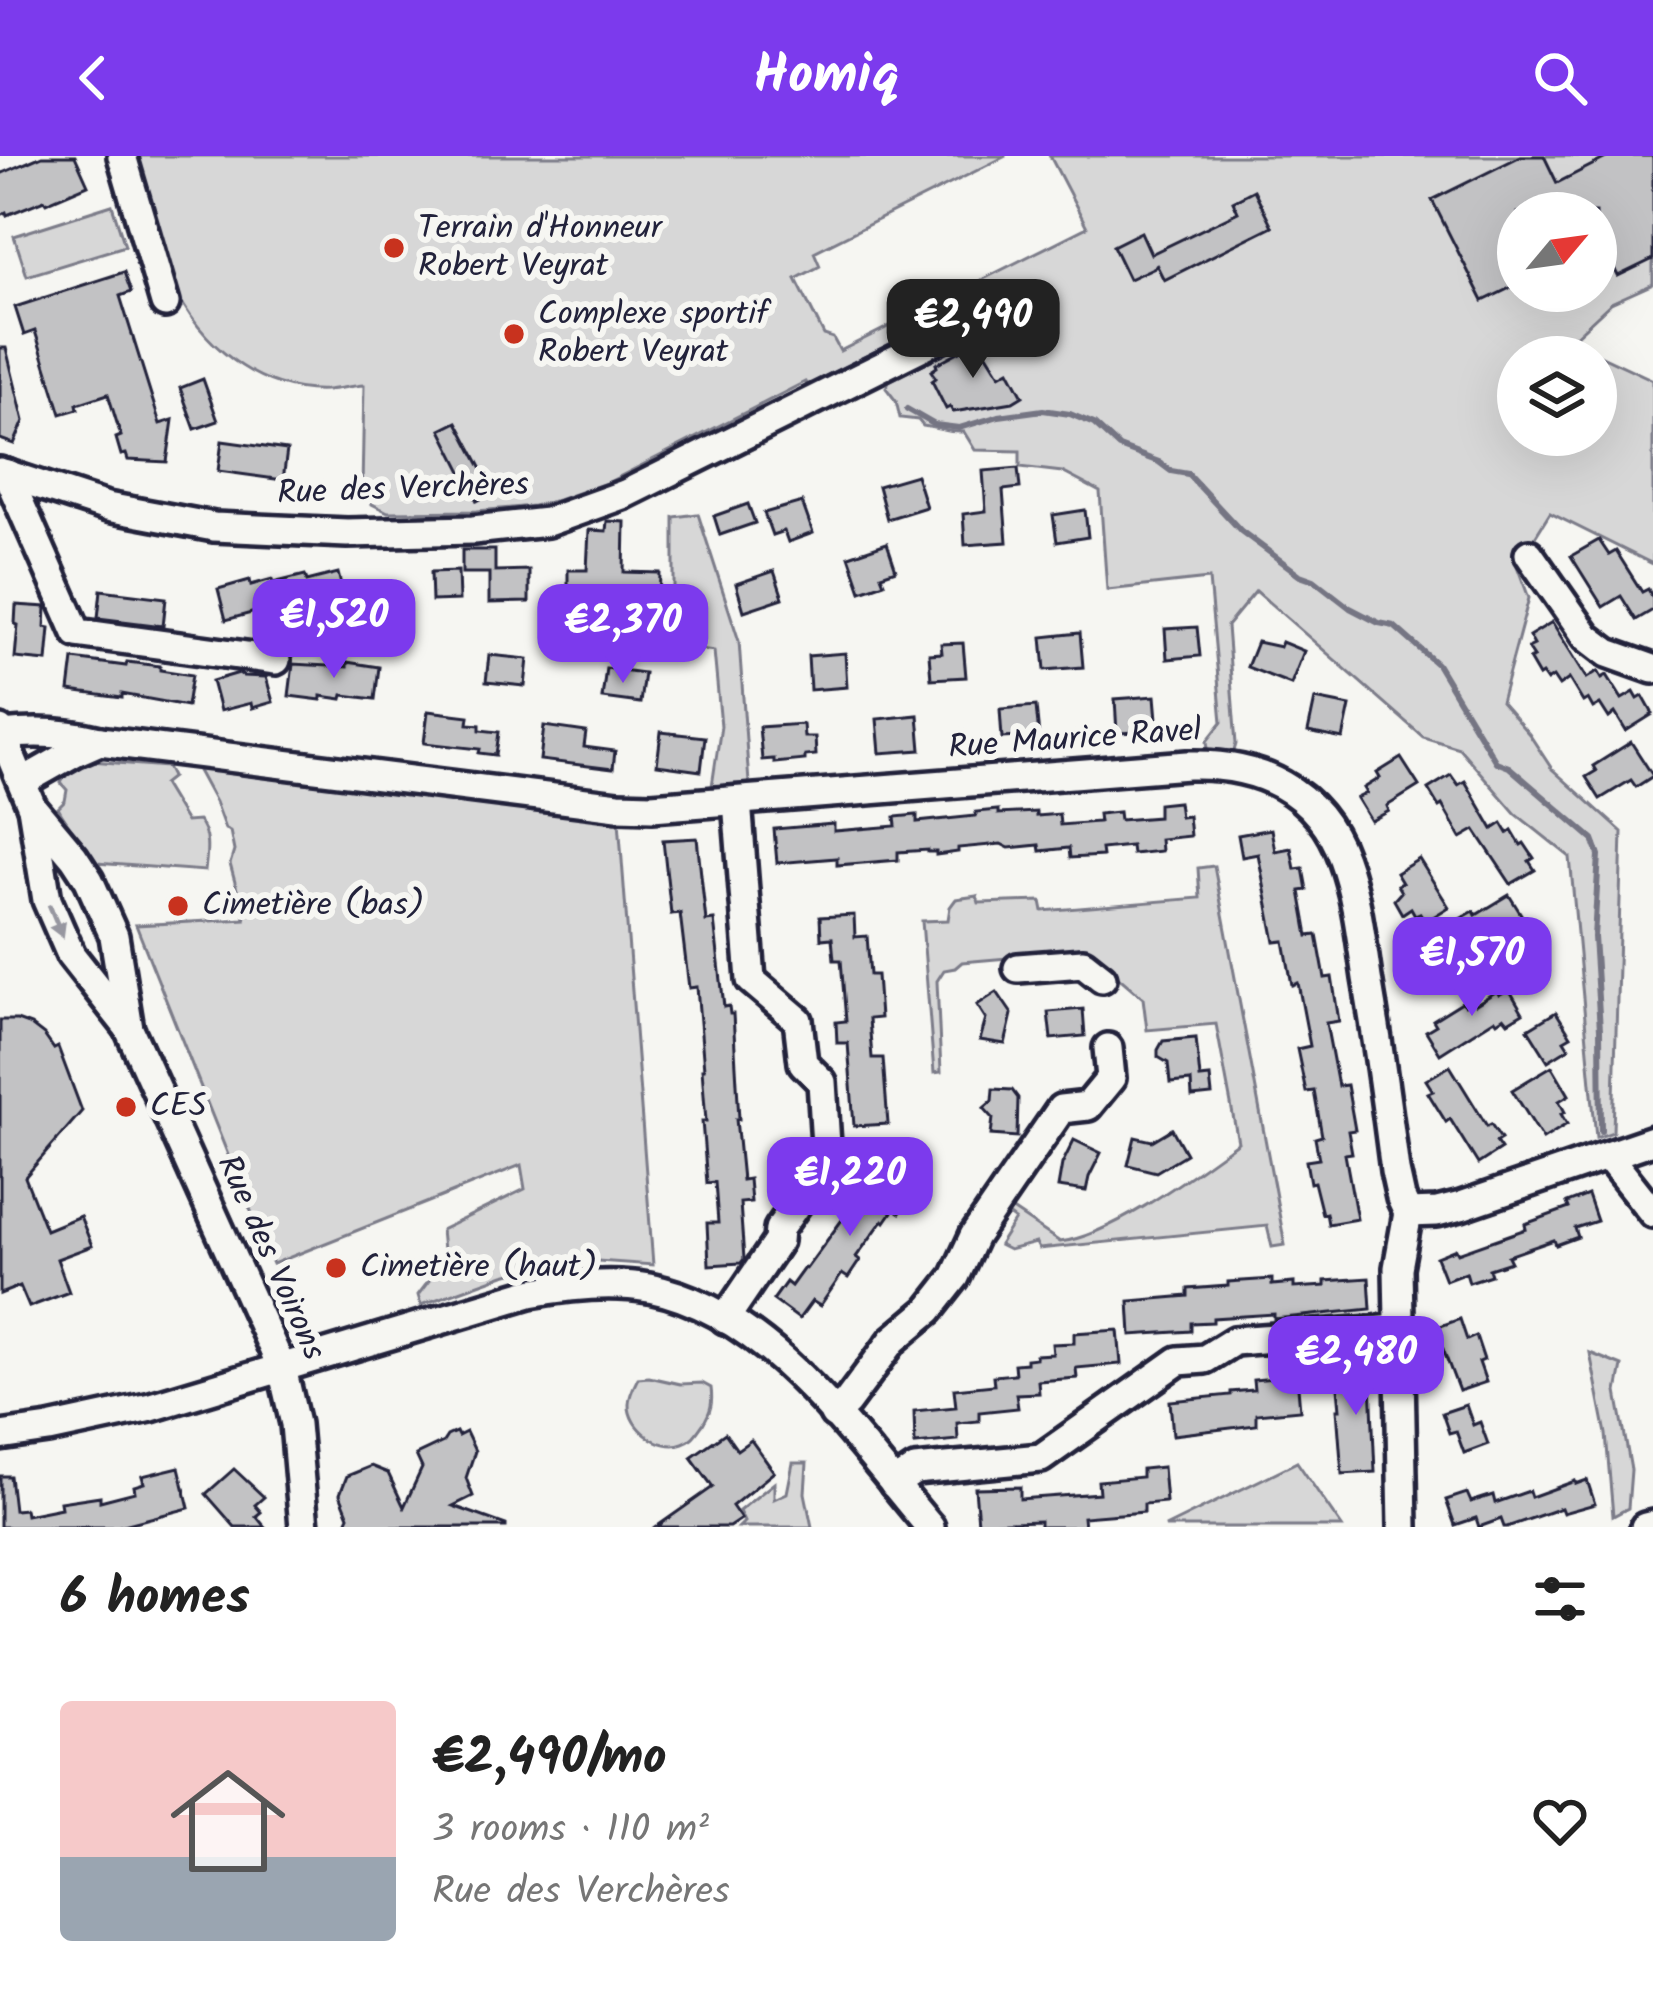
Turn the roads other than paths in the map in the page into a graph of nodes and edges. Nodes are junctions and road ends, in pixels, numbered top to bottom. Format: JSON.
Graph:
{"nodes":[{"id":1,"x":122,"y":156,"type":"edge"},
{"id":2,"x":165,"y":303,"type":"dead end"},
{"id":3,"x":986,"y":315,"type":"dead end"},
{"id":4,"x":3,"y":473,"type":"edge"},
{"id":5,"x":1529,"y":554,"type":"dead end"},
{"id":6,"x":276,"y":661,"type":"dead end"},
{"id":7,"x":1653,"y":669,"type":"edge"},
{"id":8,"x":1,"y":733,"type":"edge"},
{"id":9,"x":100,"y":742,"type":"junction"},
{"id":10,"x":27,"y":795,"type":"junction"},
{"id":11,"x":737,"y":801,"type":"junction"},
{"id":12,"x":1018,"y":968,"type":"dead end"},
{"id":13,"x":1102,"y":978,"type":"dead end"},
{"id":14,"x":129,"y":1029,"type":"junction"},
{"id":15,"x":1108,"y":1048,"type":"dead end"},
{"id":16,"x":1653,"y":1140,"type":"edge"},
{"id":17,"x":1608,"y":1156,"type":"junction"},
{"id":18,"x":1408,"y":1213,"type":"junction"},
{"id":19,"x":1653,"y":1214,"type":"edge"},
{"id":20,"x":724,"y":1319,"type":"junction"},
{"id":21,"x":1399,"y":1329,"type":"junction"},
{"id":22,"x":282,"y":1368,"type":"junction"},
{"id":23,"x":834,"y":1414,"type":"junction"},
{"id":24,"x":0,"y":1436,"type":"edge"},
{"id":25,"x":894,"y":1484,"type":"junction"},
{"id":26,"x":304,"y":1527,"type":"edge"},
{"id":27,"x":930,"y":1527,"type":"edge"},
{"id":28,"x":1403,"y":1527,"type":"edge"}],
"edges":[{"from":1,"to":2,"type":"street"},
{"from":3,"to":4,"type":"street","name":"Rue des Verchères"},
{"from":4,"to":6,"type":"street"},
{"from":5,"to":7,"type":"street"},
{"from":8,"to":9,"type":"street","name":"Rue Maurice Ravel"},
{"from":8,"to":10,"type":"street","name":"Rue des Voirons"},
{"from":9,"to":10,"type":"street"},
{"from":9,"to":11,"type":"street","name":"Rue Maurice Ravel"},
{"from":10,"to":14,"type":"street","name":"Rue des Voirons"},
{"from":10,"to":14,"type":"street","name":"Rue des Voirons","one_way":true},
{"from":11,"to":18,"type":"street","name":"Rue Maurice Ravel"},
{"from":11,"to":20,"type":"street"},
{"from":12,"to":13,"type":"street"},
{"from":14,"to":22,"type":"street","name":"Rue des Voirons"},
{"from":15,"to":23,"type":"street"},
{"from":16,"to":17,"type":"street"},
{"from":17,"to":18,"type":"street"},
{"from":17,"to":19,"type":"street"},
{"from":18,"to":21,"type":"street","name":"Rue Maurice Ravel"},
{"from":20,"to":22,"type":"street"},
{"from":20,"to":23,"type":"street"},
{"from":21,"to":25,"type":"street"},
{"from":21,"to":28,"type":"street","name":"Rue Maurice Ravel"},
{"from":22,"to":24,"type":"street"},
{"from":22,"to":26,"type":"street","name":"Rue des Voirons"},
{"from":23,"to":25,"type":"street"},
{"from":25,"to":27,"type":"street"}]}
